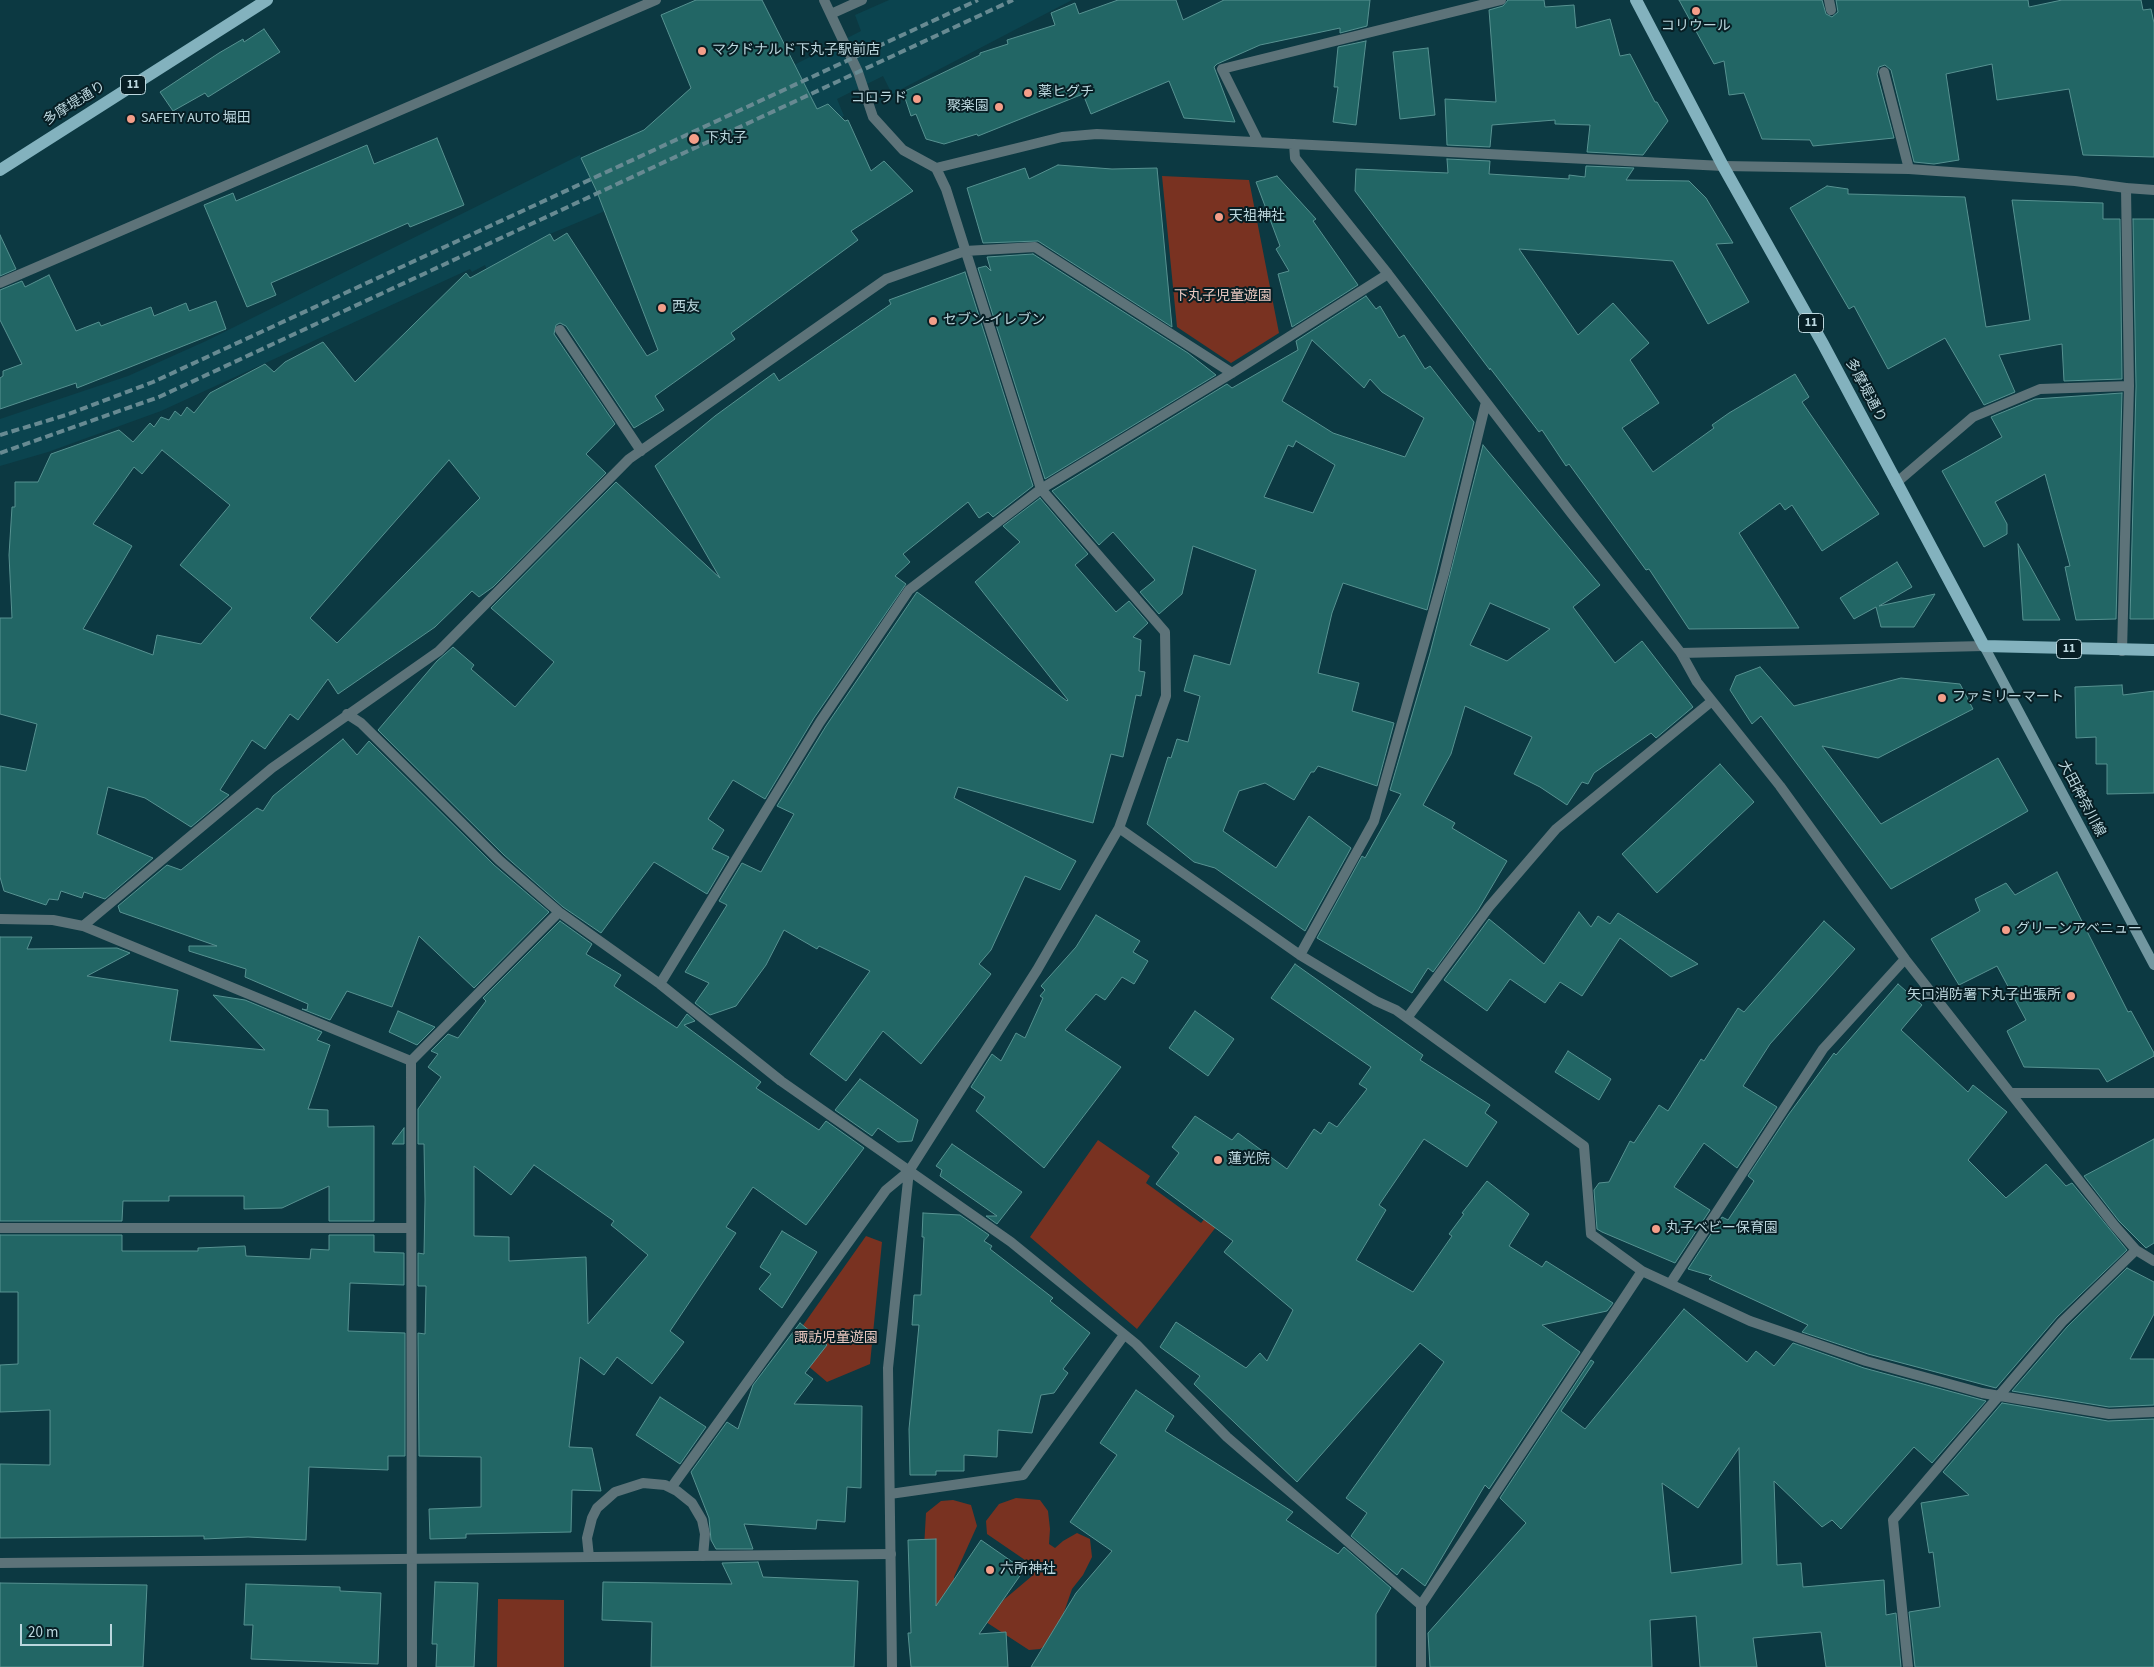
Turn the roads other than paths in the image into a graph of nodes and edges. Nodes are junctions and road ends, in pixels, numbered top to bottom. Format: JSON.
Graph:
{"nodes":[{"id":1,"x":267,"y":0,"type":"edge"},
{"id":2,"x":656,"y":0,"type":"edge"},
{"id":3,"x":824,"y":0,"type":"edge"},
{"id":4,"x":862,"y":0,"type":"edge"},
{"id":5,"x":1501,"y":0,"type":"edge"},
{"id":6,"x":1636,"y":0,"type":"edge"},
{"id":7,"x":830,"y":14,"type":"junction"},
{"id":8,"x":1884,"y":72,"type":"dead end"},
{"id":9,"x":1258,"y":141,"type":"junction"},
{"id":10,"x":1294,"y":144,"type":"junction"},
{"id":11,"x":1723,"y":166,"type":"junction"},
{"id":12,"x":936,"y":168,"type":"junction"},
{"id":13,"x":1909,"y":169,"type":"junction"},
{"id":14,"x":0,"y":170,"type":"edge"},
{"id":15,"x":2126,"y":188,"type":"junction"},
{"id":16,"x":2154,"y":190,"type":"edge"},
{"id":17,"x":965,"y":251,"type":"junction"},
{"id":18,"x":1388,"y":274,"type":"junction"},
{"id":19,"x":0,"y":283,"type":"edge"},
{"id":20,"x":560,"y":330,"type":"dead end"},
{"id":21,"x":1232,"y":373,"type":"junction"},
{"id":22,"x":2128,"y":386,"type":"junction"},
{"id":23,"x":1486,"y":402,"type":"junction"},
{"id":24,"x":641,"y":451,"type":"junction"},
{"id":25,"x":1896,"y":483,"type":"junction"},
{"id":26,"x":1041,"y":489,"type":"junction"},
{"id":27,"x":1984,"y":646,"type":"junction"},
{"id":28,"x":2154,"y":650,"type":"edge"},
{"id":29,"x":2122,"y":651,"type":"junction"},
{"id":30,"x":1681,"y":653,"type":"junction"},
{"id":31,"x":1712,"y":701,"type":"junction"},
{"id":32,"x":346,"y":714,"type":"junction"},
{"id":33,"x":1119,"y":828,"type":"junction"},
{"id":34,"x":559,"y":912,"type":"junction"},
{"id":35,"x":0,"y":919,"type":"edge"},
{"id":36,"x":83,"y":926,"type":"junction"},
{"id":37,"x":1300,"y":955,"type":"junction"},
{"id":38,"x":1905,"y":959,"type":"junction"},
{"id":39,"x":2154,"y":965,"type":"edge"},
{"id":40,"x":660,"y":984,"type":"junction"},
{"id":41,"x":1407,"y":1018,"type":"junction"},
{"id":42,"x":411,"y":1061,"type":"junction"},
{"id":43,"x":2011,"y":1093,"type":"junction"},
{"id":44,"x":2154,"y":1093,"type":"edge"},
{"id":45,"x":909,"y":1171,"type":"junction"},
{"id":46,"x":0,"y":1228,"type":"edge"},
{"id":47,"x":412,"y":1228,"type":"junction"},
{"id":48,"x":2136,"y":1250,"type":"junction"},
{"id":49,"x":2154,"y":1261,"type":"edge"},
{"id":50,"x":1642,"y":1271,"type":"junction"},
{"id":51,"x":1670,"y":1284,"type":"junction"},
{"id":52,"x":1124,"y":1334,"type":"junction"},
{"id":53,"x":1998,"y":1395,"type":"junction"},
{"id":54,"x":2154,"y":1412,"type":"edge"},
{"id":55,"x":671,"y":1488,"type":"junction"},
{"id":56,"x":890,"y":1494,"type":"junction"},
{"id":57,"x":891,"y":1554,"type":"junction"},
{"id":58,"x":703,"y":1556,"type":"junction"},
{"id":59,"x":589,"y":1557,"type":"junction"},
{"id":60,"x":412,"y":1558,"type":"junction"},
{"id":61,"x":0,"y":1563,"type":"edge"},
{"id":62,"x":1421,"y":1605,"type":"junction"},
{"id":63,"x":412,"y":1667,"type":"edge"},
{"id":64,"x":892,"y":1667,"type":"edge"},
{"id":65,"x":1421,"y":1667,"type":"edge"},
{"id":66,"x":1908,"y":1667,"type":"edge"}],
"edges":[{"from":1,"to":14,"type":"main road","name":"多摩堤通り","number":"11"},
{"from":2,"to":19,"type":"street"},
{"from":3,"to":7,"type":"street"},
{"from":4,"to":7,"type":"street"},
{"from":5,"to":9,"type":"street"},
{"from":6,"to":11,"type":"main road","name":"多摩堤通り","number":"11"},
{"from":7,"to":12,"type":"street"},
{"from":8,"to":13,"type":"street"},
{"from":9,"to":10,"type":"street"},
{"from":9,"to":12,"type":"street"},
{"from":10,"to":11,"type":"street"},
{"from":10,"to":18,"type":"street"},
{"from":11,"to":13,"type":"street"},
{"from":11,"to":25,"type":"main road","name":"多摩堤通り","number":"11"},
{"from":12,"to":17,"type":"street"},
{"from":13,"to":15,"type":"street"},
{"from":15,"to":16,"type":"street"},
{"from":15,"to":22,"type":"street"},
{"from":17,"to":21,"type":"street"},
{"from":17,"to":24,"type":"street"},
{"from":17,"to":26,"type":"street"},
{"from":18,"to":21,"type":"street"},
{"from":18,"to":23,"type":"street"},
{"from":20,"to":24,"type":"street"},
{"from":21,"to":26,"type":"street"},
{"from":22,"to":25,"type":"street"},
{"from":22,"to":29,"type":"street"},
{"from":23,"to":30,"type":"street"},
{"from":23,"to":37,"type":"street"},
{"from":24,"to":32,"type":"street"},
{"from":25,"to":27,"type":"main road","name":"多摩堤通り","number":"11"},
{"from":26,"to":33,"type":"street"},
{"from":26,"to":40,"type":"street"},
{"from":27,"to":29,"type":"main road","number":"11"},
{"from":27,"to":30,"type":"street"},
{"from":27,"to":39,"type":"main road","name":"大田神奈川線"},
{"from":28,"to":29,"type":"main road","number":"11"},
{"from":30,"to":31,"type":"street"},
{"from":31,"to":38,"type":"street"},
{"from":31,"to":41,"type":"street"},
{"from":32,"to":34,"type":"street"},
{"from":32,"to":36,"type":"street"},
{"from":33,"to":37,"type":"street"},
{"from":33,"to":45,"type":"street"},
{"from":34,"to":40,"type":"street"},
{"from":34,"to":42,"type":"street"},
{"from":35,"to":36,"type":"street"},
{"from":36,"to":42,"type":"street"},
{"from":37,"to":41,"type":"street"},
{"from":38,"to":43,"type":"street"},
{"from":38,"to":51,"type":"street"},
{"from":40,"to":45,"type":"street"},
{"from":41,"to":50,"type":"street"},
{"from":42,"to":47,"type":"street"},
{"from":43,"to":44,"type":"street"},
{"from":43,"to":48,"type":"street"},
{"from":45,"to":52,"type":"street"},
{"from":45,"to":55,"type":"street"},
{"from":45,"to":56,"type":"street"},
{"from":46,"to":47,"type":"street"},
{"from":47,"to":60,"type":"street"},
{"from":48,"to":49,"type":"street"},
{"from":48,"to":53,"type":"street"},
{"from":50,"to":51,"type":"street"},
{"from":50,"to":62,"type":"street"},
{"from":51,"to":53,"type":"street"},
{"from":52,"to":56,"type":"street"},
{"from":52,"to":62,"type":"street"},
{"from":53,"to":54,"type":"street"},
{"from":53,"to":66,"type":"street"},
{"from":55,"to":58,"type":"street"},
{"from":55,"to":59,"type":"street"},
{"from":56,"to":57,"type":"street"},
{"from":57,"to":58,"type":"street"},
{"from":57,"to":64,"type":"street"},
{"from":58,"to":59,"type":"street"},
{"from":59,"to":60,"type":"street"},
{"from":60,"to":61,"type":"street"},
{"from":60,"to":63,"type":"street"},
{"from":62,"to":65,"type":"street"}]}
